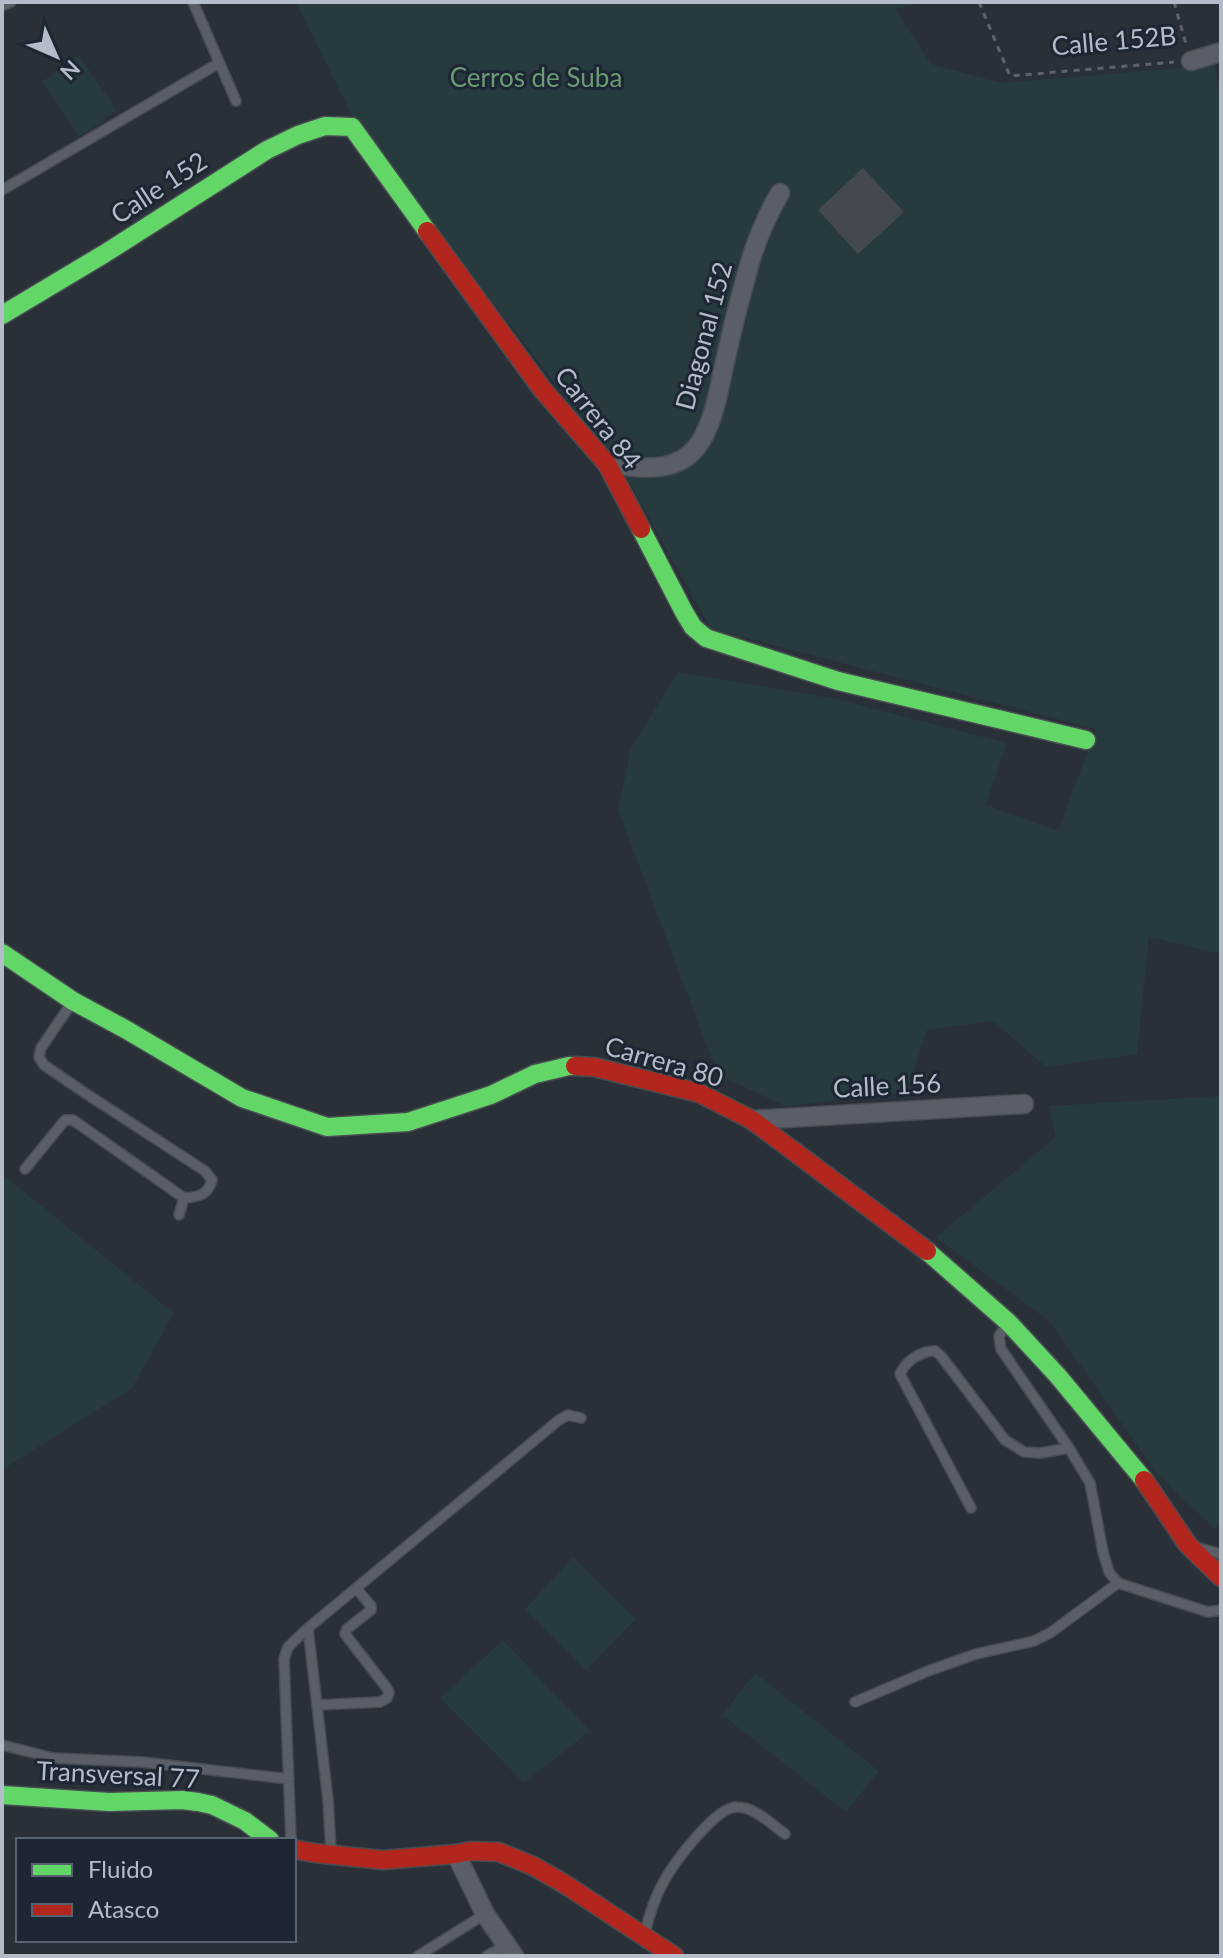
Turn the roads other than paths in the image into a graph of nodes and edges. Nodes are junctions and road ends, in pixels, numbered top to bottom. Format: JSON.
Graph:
{"nodes":[{"id":1,"x":11,"y":2,"type":"edge"},
{"id":2,"x":193,"y":2,"type":"edge"},
{"id":3,"x":2,"y":6,"type":"edge"},
{"id":4,"x":1221,"y":52,"type":"edge"},
{"id":5,"x":1191,"y":61,"type":"road end"},
{"id":6,"x":219,"y":63,"type":"junction"},
{"id":7,"x":236,"y":101,"type":"dead end"},
{"id":8,"x":352,"y":127,"type":"joint"},
{"id":9,"x":2,"y":190,"type":"edge"},
{"id":10,"x":780,"y":193,"type":"dead end"},
{"id":11,"x":2,"y":315,"type":"edge"},
{"id":12,"x":607,"y":464,"type":"junction"},
{"id":13,"x":1086,"y":740,"type":"dead end"},
{"id":14,"x":2,"y":953,"type":"edge"},
{"id":15,"x":73,"y":1001,"type":"junction"},
{"id":16,"x":1024,"y":1104,"type":"dead end"},
{"id":17,"x":752,"y":1120,"type":"junction"},
{"id":18,"x":25,"y":1169,"type":"dead end"},
{"id":19,"x":184,"y":1198,"type":"junction"},
{"id":20,"x":179,"y":1215,"type":"dead end"},
{"id":21,"x":1009,"y":1323,"type":"junction"},
{"id":22,"x":581,"y":1418,"type":"dead end"},
{"id":23,"x":1069,"y":1448,"type":"junction"},
{"id":24,"x":971,"y":1508,"type":"dead end"},
{"id":25,"x":1188,"y":1545,"type":"junction"},
{"id":26,"x":1221,"y":1554,"type":"edge"},
{"id":27,"x":1221,"y":1577,"type":"edge"},
{"id":28,"x":1118,"y":1583,"type":"junction"},
{"id":29,"x":356,"y":1588,"type":"junction"},
{"id":30,"x":1221,"y":1610,"type":"edge"},
{"id":31,"x":308,"y":1628,"type":"junction"},
{"id":32,"x":855,"y":1702,"type":"dead end"},
{"id":33,"x":317,"y":1705,"type":"junction"},
{"id":34,"x":2,"y":1745,"type":"edge"},
{"id":35,"x":289,"y":1779,"type":"junction"},
{"id":36,"x":2,"y":1795,"type":"edge"},
{"id":37,"x":785,"y":1834,"type":"dead end"},
{"id":38,"x":267,"y":1838,"type":"edge"},
{"id":39,"x":291,"y":1838,"type":"edge"},
{"id":40,"x":296,"y":1849,"type":"edge"},
{"id":41,"x":456,"y":1854,"type":"junction"},
{"id":42,"x":331,"y":1855,"type":"junction"},
{"id":43,"x":485,"y":1914,"type":"junction"},
{"id":44,"x":645,"y":1937,"type":"junction"},
{"id":45,"x":510,"y":1950,"type":"edge"},
{"id":46,"x":418,"y":1956,"type":"edge"},
{"id":47,"x":487,"y":1956,"type":"edge"},
{"id":48,"x":674,"y":1956,"type":"edge"}],
"edges":[{"from":1,"to":3,"type":"lane"},
{"from":2,"to":6,"type":"lane"},
{"from":4,"to":5,"type":"street","name":"Calle 152B"},
{"from":6,"to":7,"type":"lane"},
{"from":6,"to":9,"type":"lane"},
{"from":8,"to":11,"type":"street","name":"Calle 152"},
{"from":8,"to":12,"type":"street","name":"Carrera 84"},
{"from":10,"to":12,"type":"street","name":"Diagonal 152"},
{"from":12,"to":13,"type":"street","name":"Carrera 84"},
{"from":14,"to":15,"type":"street","name":"Carrera 80"},
{"from":15,"to":17,"type":"street","name":"Carrera 80"},
{"from":15,"to":19,"type":"lane"},
{"from":16,"to":17,"type":"street","name":"Calle 156"},
{"from":17,"to":21,"type":"street","name":"Carrera 80"},
{"from":18,"to":19,"type":"lane"},
{"from":19,"to":20,"type":"lane"},
{"from":21,"to":23,"type":"lane"},
{"from":21,"to":25,"type":"street","name":"Carrera 80"},
{"from":22,"to":29,"type":"lane"},
{"from":23,"to":24,"type":"lane"},
{"from":23,"to":28,"type":"lane"},
{"from":25,"to":26,"type":"lane"},
{"from":25,"to":27,"type":"street","name":"Carrera 80"},
{"from":28,"to":30,"type":"lane"},
{"from":28,"to":32,"type":"lane"},
{"from":29,"to":31,"type":"lane"},
{"from":29,"to":33,"type":"lane"},
{"from":31,"to":33,"type":"lane"},
{"from":31,"to":35,"type":"lane"},
{"from":33,"to":42,"type":"lane"},
{"from":34,"to":35,"type":"lane"},
{"from":35,"to":39,"type":"lane"},
{"from":36,"to":38,"type":"street","name":"Transversal 77"},
{"from":37,"to":44,"type":"lane"},
{"from":40,"to":42,"type":"street"},
{"from":41,"to":42,"type":"street"},
{"from":41,"to":43,"type":"street"},
{"from":41,"to":44,"type":"street"},
{"from":43,"to":45,"type":"street"},
{"from":43,"to":46,"type":"lane"},
{"from":44,"to":48,"type":"street"},
{"from":45,"to":47,"type":"lane"}]}
